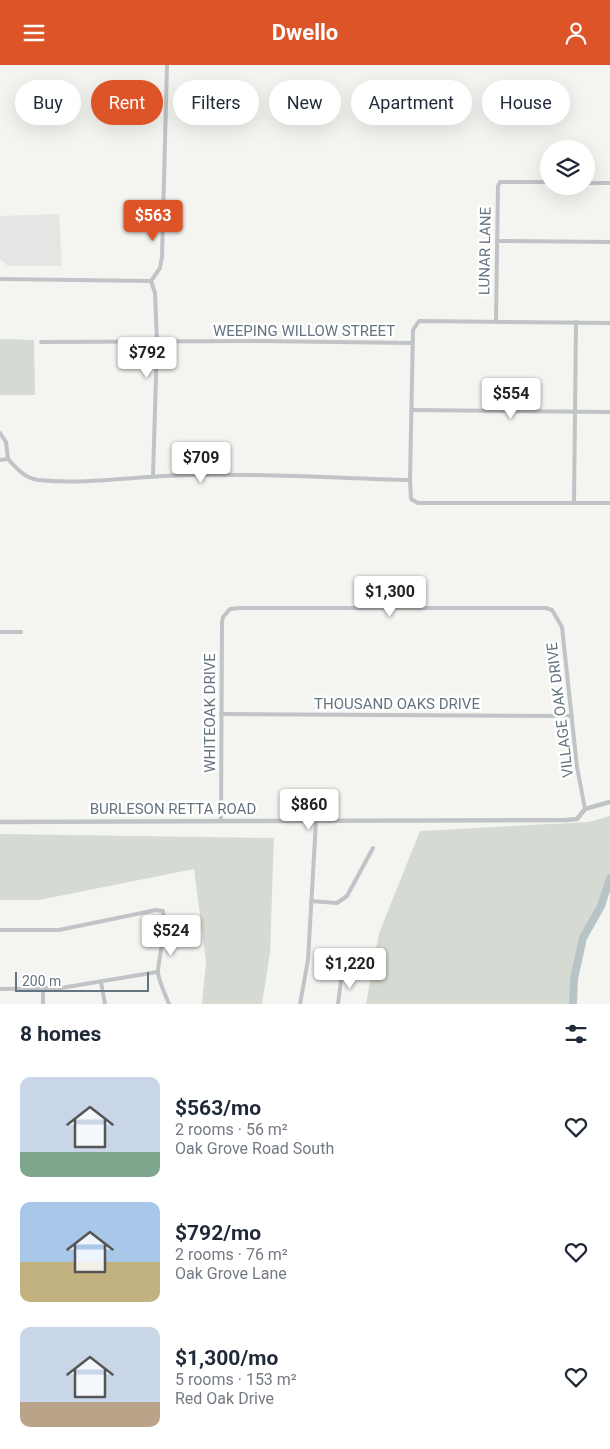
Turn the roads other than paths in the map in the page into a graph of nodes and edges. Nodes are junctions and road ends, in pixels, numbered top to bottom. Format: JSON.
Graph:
{"nodes":[{"id":1,"x":167,"y":65,"type":"edge"},
{"id":2,"x":540,"y":182,"type":"edge"},
{"id":3,"x":595,"y":183,"type":"edge"},
{"id":4,"x":610,"y":183,"type":"edge"},
{"id":5,"x":497,"y":241,"type":"junction"},
{"id":6,"x":610,"y":242,"type":"edge"},
{"id":7,"x":0,"y":279,"type":"edge"},
{"id":8,"x":151,"y":281,"type":"junction"},
{"id":9,"x":496,"y":320,"type":"junction"},
{"id":10,"x":576,"y":322,"type":"junction"},
{"id":11,"x":610,"y":323,"type":"edge"},
{"id":12,"x":41,"y":342,"type":"dead end"},
{"id":13,"x":157,"y":343,"type":"junction"},
{"id":14,"x":412,"y":343,"type":"junction"},
{"id":15,"x":412,"y":410,"type":"junction"},
{"id":16,"x":575,"y":411,"type":"junction"},
{"id":17,"x":610,"y":411,"type":"edge"},
{"id":18,"x":0,"y":433,"type":"edge"},
{"id":19,"x":8,"y":459,"type":"junction"},
{"id":20,"x":0,"y":460,"type":"edge"},
{"id":21,"x":153,"y":475,"type":"junction"},
{"id":22,"x":410,"y":480,"type":"junction"},
{"id":23,"x":574,"y":503,"type":"junction"},
{"id":24,"x":610,"y":503,"type":"edge"},
{"id":25,"x":552,"y":610,"type":"joint"},
{"id":26,"x":0,"y":632,"type":"edge"},
{"id":27,"x":21,"y":632,"type":"dead end"},
{"id":28,"x":221,"y":713,"type":"junction"},
{"id":29,"x":572,"y":716,"type":"junction"},
{"id":30,"x":610,"y":802,"type":"edge"},
{"id":31,"x":585,"y":809,"type":"junction"},
{"id":32,"x":221,"y":821,"type":"junction"},
{"id":33,"x":316,"y":821,"type":"junction"},
{"id":34,"x":0,"y":822,"type":"edge"},
{"id":35,"x":373,"y":848,"type":"dead end"},
{"id":36,"x":311,"y":901,"type":"junction"},
{"id":37,"x":0,"y":930,"type":"edge"},
{"id":38,"x":157,"y":972,"type":"junction"},
{"id":39,"x":342,"y":973,"type":"dead end"},
{"id":40,"x":101,"y":982,"type":"junction"},
{"id":41,"x":0,"y":989,"type":"edge"},
{"id":42,"x":43,"y":989,"type":"junction"},
{"id":43,"x":43,"y":1004,"type":"edge"},
{"id":44,"x":105,"y":1004,"type":"edge"},
{"id":45,"x":169,"y":1004,"type":"edge"},
{"id":46,"x":300,"y":1004,"type":"edge"},
{"id":47,"x":338,"y":1004,"type":"edge"}],
"edges":[{"from":1,"to":8,"type":"street"},
{"from":2,"to":5,"type":"street","name":"LUNAR LANE"},
{"from":3,"to":4,"type":"street"},
{"from":5,"to":6,"type":"street"},
{"from":5,"to":9,"type":"street","name":"LUNAR LANE"},
{"from":7,"to":8,"type":"street"},
{"from":8,"to":13,"type":"street"},
{"from":9,"to":10,"type":"street","name":"WEEPING WILLOW STREET"},
{"from":9,"to":14,"type":"street","name":"WEEPING WILLOW STREET"},
{"from":10,"to":11,"type":"street","name":"WEEPING WILLOW STREET"},
{"from":10,"to":16,"type":"street"},
{"from":12,"to":13,"type":"street","name":"WEEPING WILLOW STREET"},
{"from":13,"to":14,"type":"street","name":"WEEPING WILLOW STREET"},
{"from":13,"to":21,"type":"street"},
{"from":14,"to":15,"type":"street"},
{"from":15,"to":16,"type":"street"},
{"from":15,"to":22,"type":"street"},
{"from":16,"to":17,"type":"street"},
{"from":16,"to":23,"type":"street"},
{"from":18,"to":19,"type":"street"},
{"from":19,"to":20,"type":"street"},
{"from":19,"to":21,"type":"street"},
{"from":21,"to":22,"type":"street"},
{"from":22,"to":23,"type":"street"},
{"from":23,"to":24,"type":"street"},
{"from":25,"to":28,"type":"street","name":"WHITEOAK DRIVE"},
{"from":25,"to":29,"type":"street","name":"VILLAGE OAK DRIVE"},
{"from":26,"to":27,"type":"street"},
{"from":28,"to":29,"type":"street","name":"THOUSAND OAKS DRIVE"},
{"from":28,"to":32,"type":"street","name":"WHITEOAK DRIVE"},
{"from":29,"to":31,"type":"street","name":"VILLAGE OAK DRIVE"},
{"from":30,"to":31,"type":"street","name":"BURLESON RETTA ROAD"},
{"from":31,"to":33,"type":"street","name":"BURLESON RETTA ROAD"},
{"from":32,"to":33,"type":"street","name":"BURLESON RETTA ROAD"},
{"from":32,"to":34,"type":"street","name":"BURLESON RETTA ROAD"},
{"from":33,"to":36,"type":"street"},
{"from":35,"to":36,"type":"street"},
{"from":36,"to":46,"type":"street"},
{"from":37,"to":38,"type":"street"},
{"from":38,"to":40,"type":"street"},
{"from":38,"to":45,"type":"street"},
{"from":39,"to":47,"type":"street"},
{"from":40,"to":42,"type":"street"},
{"from":40,"to":44,"type":"street"},
{"from":41,"to":42,"type":"street"},
{"from":42,"to":43,"type":"street"}]}
